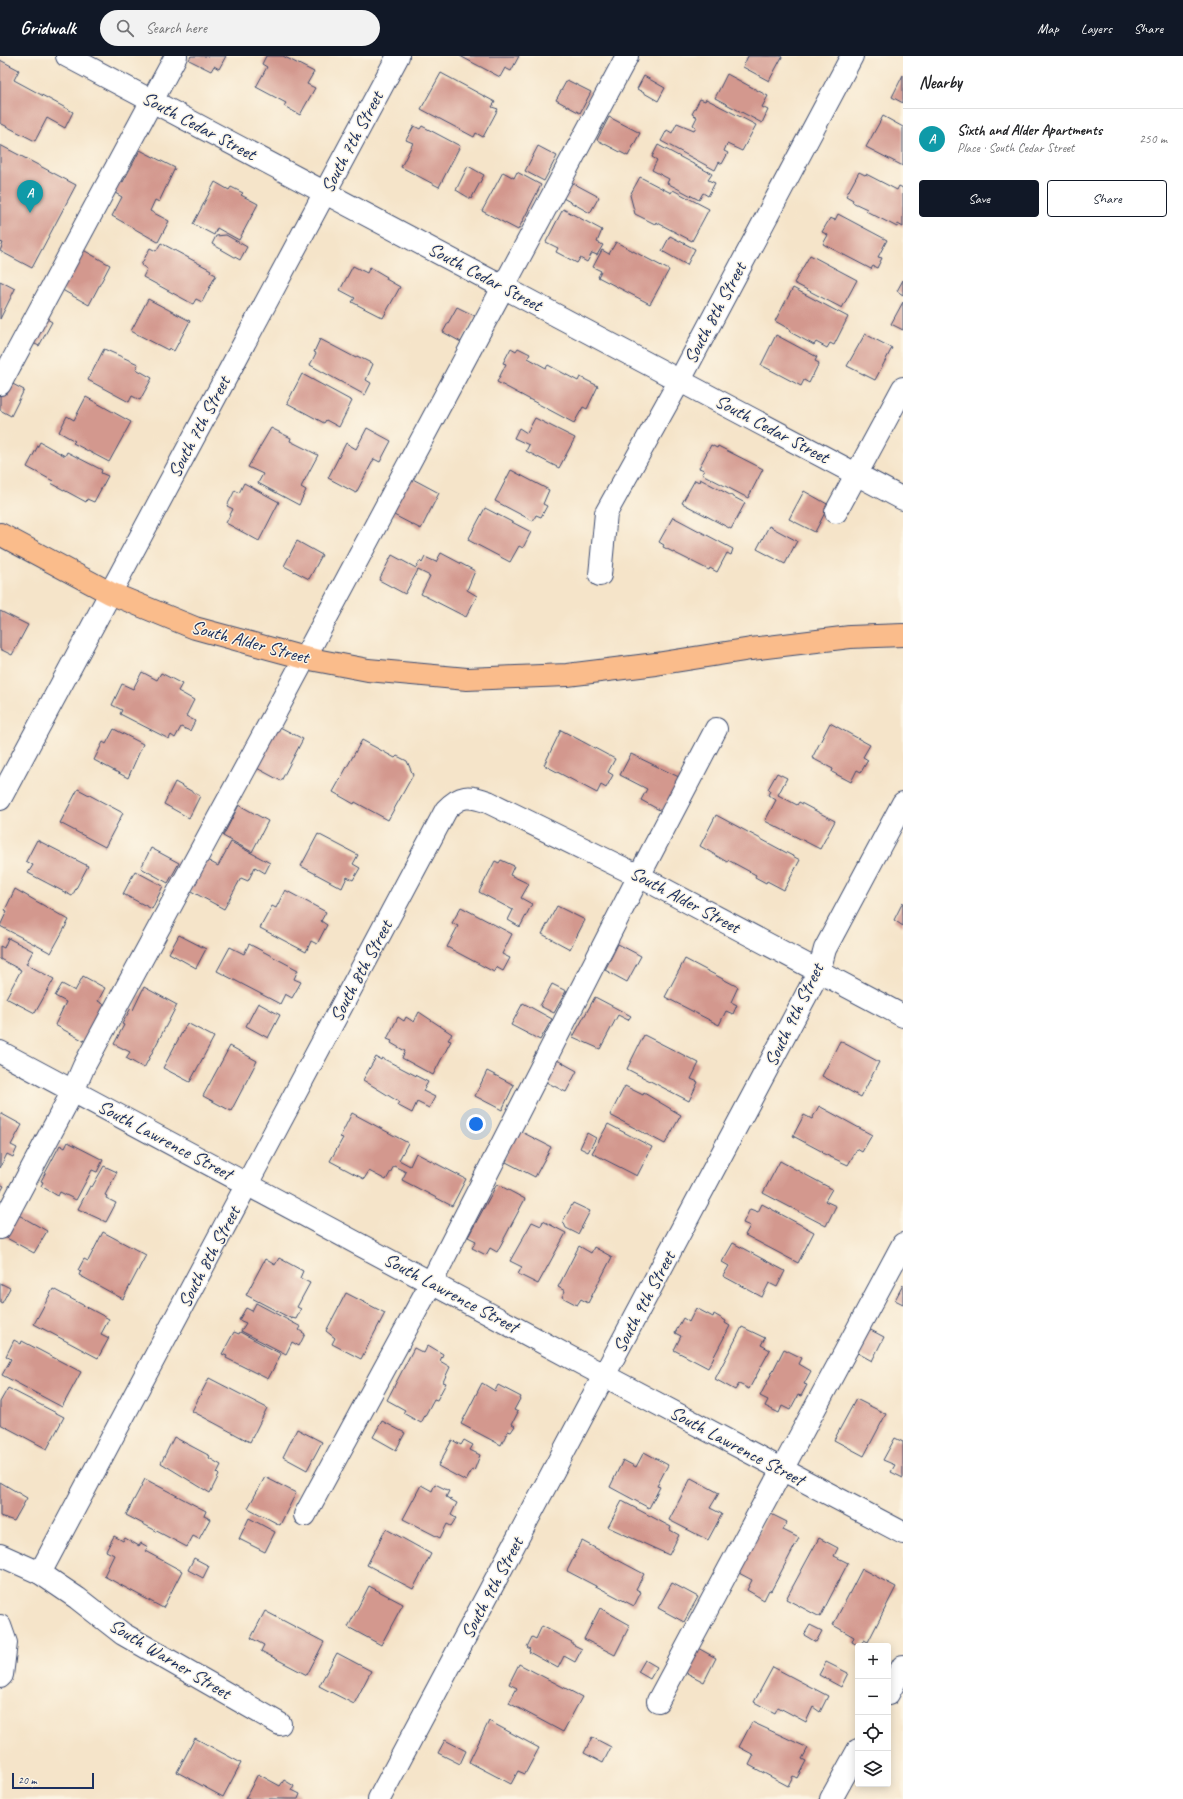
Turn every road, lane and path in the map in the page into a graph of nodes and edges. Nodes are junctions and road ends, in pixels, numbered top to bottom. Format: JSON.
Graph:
{"nodes":[{"id":1,"x":67,"y":56,"type":"edge"},
{"id":2,"x":176,"y":56,"type":"edge"},
{"id":3,"x":398,"y":56,"type":"edge"},
{"id":4,"x":627,"y":56,"type":"edge"},
{"id":5,"x":852,"y":56,"type":"edge"},
{"id":6,"x":152,"y":101,"type":"junction"},
{"id":7,"x":325,"y":192,"type":"junction"},
{"id":8,"x":504,"y":286,"type":"junction"},
{"id":9,"x":680,"y":380,"type":"junction"},
{"id":10,"x":0,"y":384,"type":"edge"},
{"id":11,"x":903,"y":388,"type":"edge"},
{"id":12,"x":856,"y":474,"type":"junction"},
{"id":13,"x":903,"y":499,"type":"edge"},
{"id":14,"x":836,"y":512,"type":"dead end"},
{"id":15,"x":0,"y":534,"type":"edge"},
{"id":16,"x":600,"y":575,"type":"dead end"},
{"id":17,"x":110,"y":593,"type":"junction"},
{"id":18,"x":903,"y":635,"type":"edge"},
{"id":19,"x":305,"y":658,"type":"junction"},
{"id":20,"x":716,"y":729,"type":"dead end"},
{"id":21,"x":462,"y":797,"type":"joint"},
{"id":22,"x":0,"y":799,"type":"edge"},
{"id":23,"x":903,"y":803,"type":"edge"},
{"id":24,"x":639,"y":876,"type":"junction"},
{"id":25,"x":819,"y":971,"type":"junction"},
{"id":26,"x":903,"y":1016,"type":"edge"},
{"id":27,"x":0,"y":1052,"type":"edge"},
{"id":28,"x":73,"y":1091,"type":"junction"},
{"id":29,"x":248,"y":1185,"type":"junction"},
{"id":30,"x":0,"y":1228,"type":"edge"},
{"id":31,"x":903,"y":1244,"type":"edge"},
{"id":32,"x":431,"y":1283,"type":"junction"},
{"id":33,"x":605,"y":1376,"type":"junction"},
{"id":34,"x":782,"y":1469,"type":"junction"},
{"id":35,"x":305,"y":1515,"type":"dead end"},
{"id":36,"x":903,"y":1533,"type":"edge"},
{"id":37,"x":0,"y":1555,"type":"edge"},
{"id":38,"x":40,"y":1574,"type":"junction"},
{"id":39,"x":0,"y":1626,"type":"edge"},
{"id":40,"x":903,"y":1666,"type":"edge"},
{"id":41,"x":0,"y":1677,"type":"edge"},
{"id":42,"x":891,"y":1688,"type":"edge"},
{"id":43,"x":658,"y":1701,"type":"dead end"},
{"id":44,"x":280,"y":1724,"type":"dead end"},
{"id":45,"x":857,"y":1751,"type":"edge"},
{"id":46,"x":379,"y":1799,"type":"edge"},
{"id":47,"x":831,"y":1799,"type":"edge"}],
"edges":[{"from":1,"to":6,"type":"street","name":"South Cedar Street"},
{"from":2,"to":6,"type":"street"},
{"from":3,"to":7,"type":"street","name":"South 7th Street"},
{"from":4,"to":8,"type":"street"},
{"from":5,"to":9,"type":"street","name":"South 8th Street"},
{"from":6,"to":7,"type":"street","name":"South Cedar Street"},
{"from":6,"to":10,"type":"street"},
{"from":7,"to":8,"type":"street","name":"South Cedar Street"},
{"from":7,"to":17,"type":"street","name":"South 7th Street"},
{"from":8,"to":9,"type":"street","name":"South Cedar Street"},
{"from":8,"to":19,"type":"street"},
{"from":9,"to":12,"type":"street","name":"South Cedar Street"},
{"from":9,"to":16,"type":"street","name":"South 8th Street"},
{"from":11,"to":12,"type":"street"},
{"from":12,"to":13,"type":"street","name":"South Cedar Street"},
{"from":12,"to":14,"type":"street"},
{"from":15,"to":17,"type":"main road","name":"South Alder Street"},
{"from":17,"to":19,"type":"main road","name":"South Alder Street"},
{"from":17,"to":22,"type":"street","name":"South 7th Street"},
{"from":18,"to":19,"type":"main road","name":"South Alder Street"},
{"from":19,"to":28,"type":"street"},
{"from":20,"to":24,"type":"street"},
{"from":21,"to":24,"type":"street","name":"South Alder Street"},
{"from":21,"to":29,"type":"street","name":"South 8th Street"},
{"from":23,"to":25,"type":"street","name":"South 9th Street"},
{"from":24,"to":25,"type":"street","name":"South Alder Street"},
{"from":24,"to":32,"type":"street"},
{"from":25,"to":26,"type":"street","name":"South Alder Street"},
{"from":25,"to":33,"type":"street","name":"South 9th Street"},
{"from":27,"to":28,"type":"street","name":"South Lawrence Street"},
{"from":28,"to":29,"type":"street","name":"South Lawrence Street"},
{"from":28,"to":30,"type":"street"},
{"from":29,"to":32,"type":"street","name":"South Lawrence Street"},
{"from":29,"to":38,"type":"street","name":"South 8th Street"},
{"from":31,"to":34,"type":"street"},
{"from":32,"to":33,"type":"street","name":"South Lawrence Street"},
{"from":32,"to":35,"type":"street"},
{"from":33,"to":34,"type":"street","name":"South Lawrence Street"},
{"from":33,"to":46,"type":"street","name":"South 9th Street"},
{"from":34,"to":36,"type":"street","name":"South Lawrence Street"},
{"from":34,"to":43,"type":"street"},
{"from":37,"to":38,"type":"street","name":"South Warner Street"},
{"from":38,"to":44,"type":"street","name":"South Warner Street"},
{"from":39,"to":41,"type":"street"},
{"from":40,"to":42,"type":"street"},
{"from":45,"to":47,"type":"street"}]}
